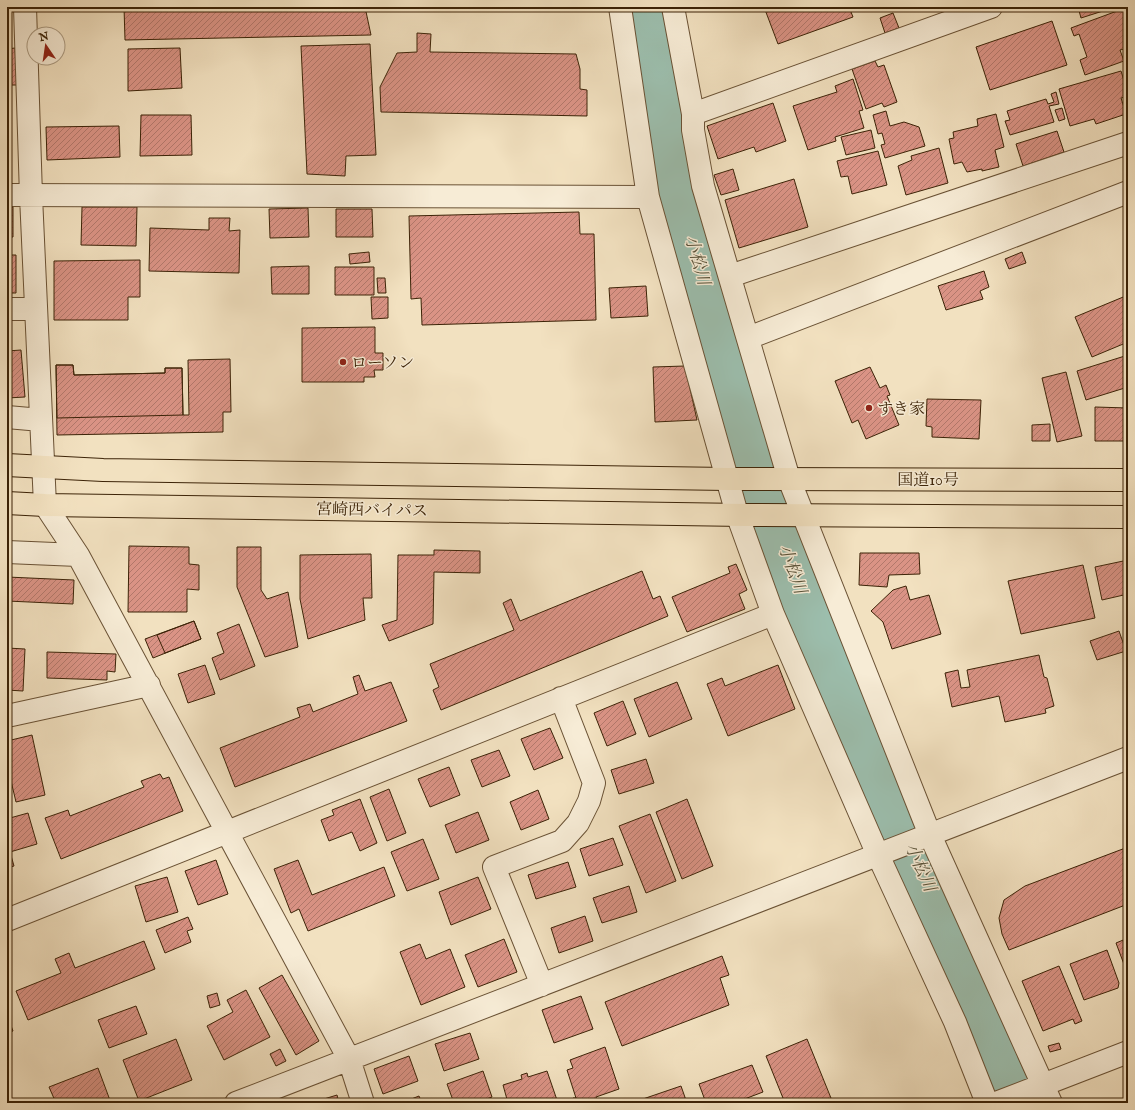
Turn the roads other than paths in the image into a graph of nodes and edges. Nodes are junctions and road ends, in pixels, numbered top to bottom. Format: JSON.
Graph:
{"nodes":[{"id":1,"x":25,"y":7,"type":"edge"},
{"id":2,"x":620,"y":7,"type":"edge"},
{"id":3,"x":673,"y":7,"type":"edge"},
{"id":4,"x":991,"y":7,"type":"edge"},
{"id":5,"x":693,"y":114,"type":"junction"},
{"id":6,"x":1128,"y":143,"type":"edge"},
{"id":7,"x":1128,"y":192,"type":"edge"},
{"id":8,"x":7,"y":195,"type":"edge"},
{"id":9,"x":31,"y":196,"type":"junction"},
{"id":10,"x":648,"y":197,"type":"junction"},
{"id":11,"x":730,"y":276,"type":"junction"},
{"id":12,"x":7,"y":309,"type":"edge"},
{"id":13,"x":36,"y":309,"type":"junction"},
{"id":14,"x":748,"y":338,"type":"junction"},
{"id":15,"x":7,"y":418,"type":"edge"},
{"id":16,"x":41,"y":420,"type":"junction"},
{"id":17,"x":7,"y":466,"type":"edge"},
{"id":18,"x":43,"y":468,"type":"junction"},
{"id":19,"x":731,"y":479,"type":"junction"},
{"id":20,"x":784,"y":479,"type":"junction"},
{"id":21,"x":1128,"y":480,"type":"edge"},
{"id":22,"x":7,"y":503,"type":"edge"},
{"id":23,"x":45,"y":505,"type":"junction"},
{"id":24,"x":740,"y":515,"type":"junction"},
{"id":25,"x":799,"y":515,"type":"junction"},
{"id":26,"x":1128,"y":517,"type":"edge"},
{"id":27,"x":7,"y":552,"type":"edge"},
{"id":28,"x":78,"y":555,"type":"junction"},
{"id":29,"x":773,"y":614,"type":"junction"},
{"id":30,"x":149,"y":685,"type":"junction"},
{"id":31,"x":561,"y":698,"type":"junction"},
{"id":32,"x":7,"y":716,"type":"edge"},
{"id":33,"x":1128,"y":758,"type":"edge"},
{"id":34,"x":227,"y":832,"type":"junction"},
{"id":35,"x":930,"y":835,"type":"junction"},
{"id":36,"x":878,"y":855,"type":"junction"},
{"id":37,"x":7,"y":920,"type":"edge"},
{"id":38,"x":542,"y":985,"type":"junction"},
{"id":39,"x":1128,"y":1052,"type":"edge"},
{"id":40,"x":349,"y":1059,"type":"junction"},
{"id":41,"x":1047,"y":1094,"type":"edge"},
{"id":42,"x":236,"y":1103,"type":"edge"},
{"id":43,"x":364,"y":1103,"type":"edge"},
{"id":44,"x":987,"y":1103,"type":"edge"},
{"id":45,"x":996,"y":1103,"type":"edge"}],
"edges":[{"from":1,"to":9,"type":"street"},
{"from":2,"to":10,"type":"street"},
{"from":3,"to":5,"type":"street"},
{"from":4,"to":5,"type":"street"},
{"from":5,"to":11,"type":"street"},
{"from":6,"to":11,"type":"street"},
{"from":7,"to":14,"type":"street"},
{"from":8,"to":9,"type":"street"},
{"from":9,"to":10,"type":"street"},
{"from":9,"to":13,"type":"street"},
{"from":10,"to":19,"type":"street"},
{"from":11,"to":14,"type":"street"},
{"from":12,"to":13,"type":"street"},
{"from":13,"to":16,"type":"street"},
{"from":14,"to":20,"type":"street"},
{"from":15,"to":16,"type":"street"},
{"from":16,"to":18,"type":"street"},
{"from":17,"to":18,"type":"highway"},
{"from":18,"to":19,"type":"highway"},
{"from":18,"to":23,"type":"street"},
{"from":19,"to":20,"type":"highway","name":"国道10号"},
{"from":19,"to":24,"type":"street"},
{"from":20,"to":21,"type":"highway","name":"国道10号"},
{"from":20,"to":25,"type":"street"},
{"from":22,"to":23,"type":"highway","name":"宮崎西バイパス"},
{"from":23,"to":24,"type":"highway","name":"宮崎西バイパス"},
{"from":23,"to":28,"type":"street"},
{"from":24,"to":25,"type":"highway"},
{"from":24,"to":29,"type":"street"},
{"from":25,"to":26,"type":"highway"},
{"from":25,"to":35,"type":"street"},
{"from":27,"to":28,"type":"street"},
{"from":28,"to":30,"type":"street"},
{"from":29,"to":31,"type":"street"},
{"from":29,"to":36,"type":"street"},
{"from":30,"to":32,"type":"street"},
{"from":30,"to":34,"type":"street"},
{"from":31,"to":34,"type":"street"},
{"from":31,"to":38,"type":"street"},
{"from":33,"to":35,"type":"street"},
{"from":34,"to":37,"type":"street"},
{"from":34,"to":40,"type":"street"},
{"from":35,"to":36,"type":"street"},
{"from":35,"to":41,"type":"street"},
{"from":36,"to":38,"type":"street"},
{"from":36,"to":44,"type":"street"},
{"from":38,"to":40,"type":"street"},
{"from":39,"to":41,"type":"street"},
{"from":40,"to":42,"type":"street"},
{"from":40,"to":43,"type":"street"},
{"from":41,"to":45,"type":"street"}]}
